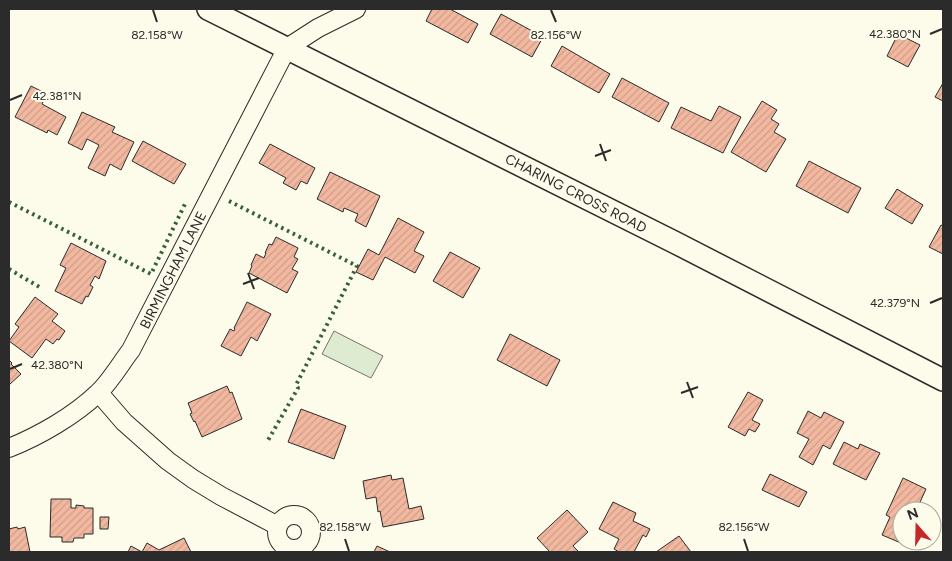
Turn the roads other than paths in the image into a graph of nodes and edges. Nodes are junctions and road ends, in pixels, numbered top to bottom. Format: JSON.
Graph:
{"nodes":[{"id":1,"x":208,"y":9,"type":"edge"},
{"id":2,"x":356,"y":9,"type":"edge"},
{"id":3,"x":287,"y":48,"type":"junction"},
{"id":4,"x":943,"y":380,"type":"edge"},
{"id":5,"x":99,"y":393,"type":"junction"},
{"id":6,"x":9,"y":448,"type":"edge"},
{"id":7,"x":278,"y":526,"type":"dead end"}],
"edges":[{"from":1,"to":3,"type":"main road","name":"CHARING CROSS ROAD"},
{"from":2,"to":3,"type":"street"},
{"from":3,"to":4,"type":"main road","name":"CHARING CROSS ROAD"},
{"from":3,"to":5,"type":"street","name":"BIRMINGHAM LANE"},
{"from":5,"to":6,"type":"street","name":"BIRMINGHAM LANE"},
{"from":5,"to":7,"type":"street"}]}
